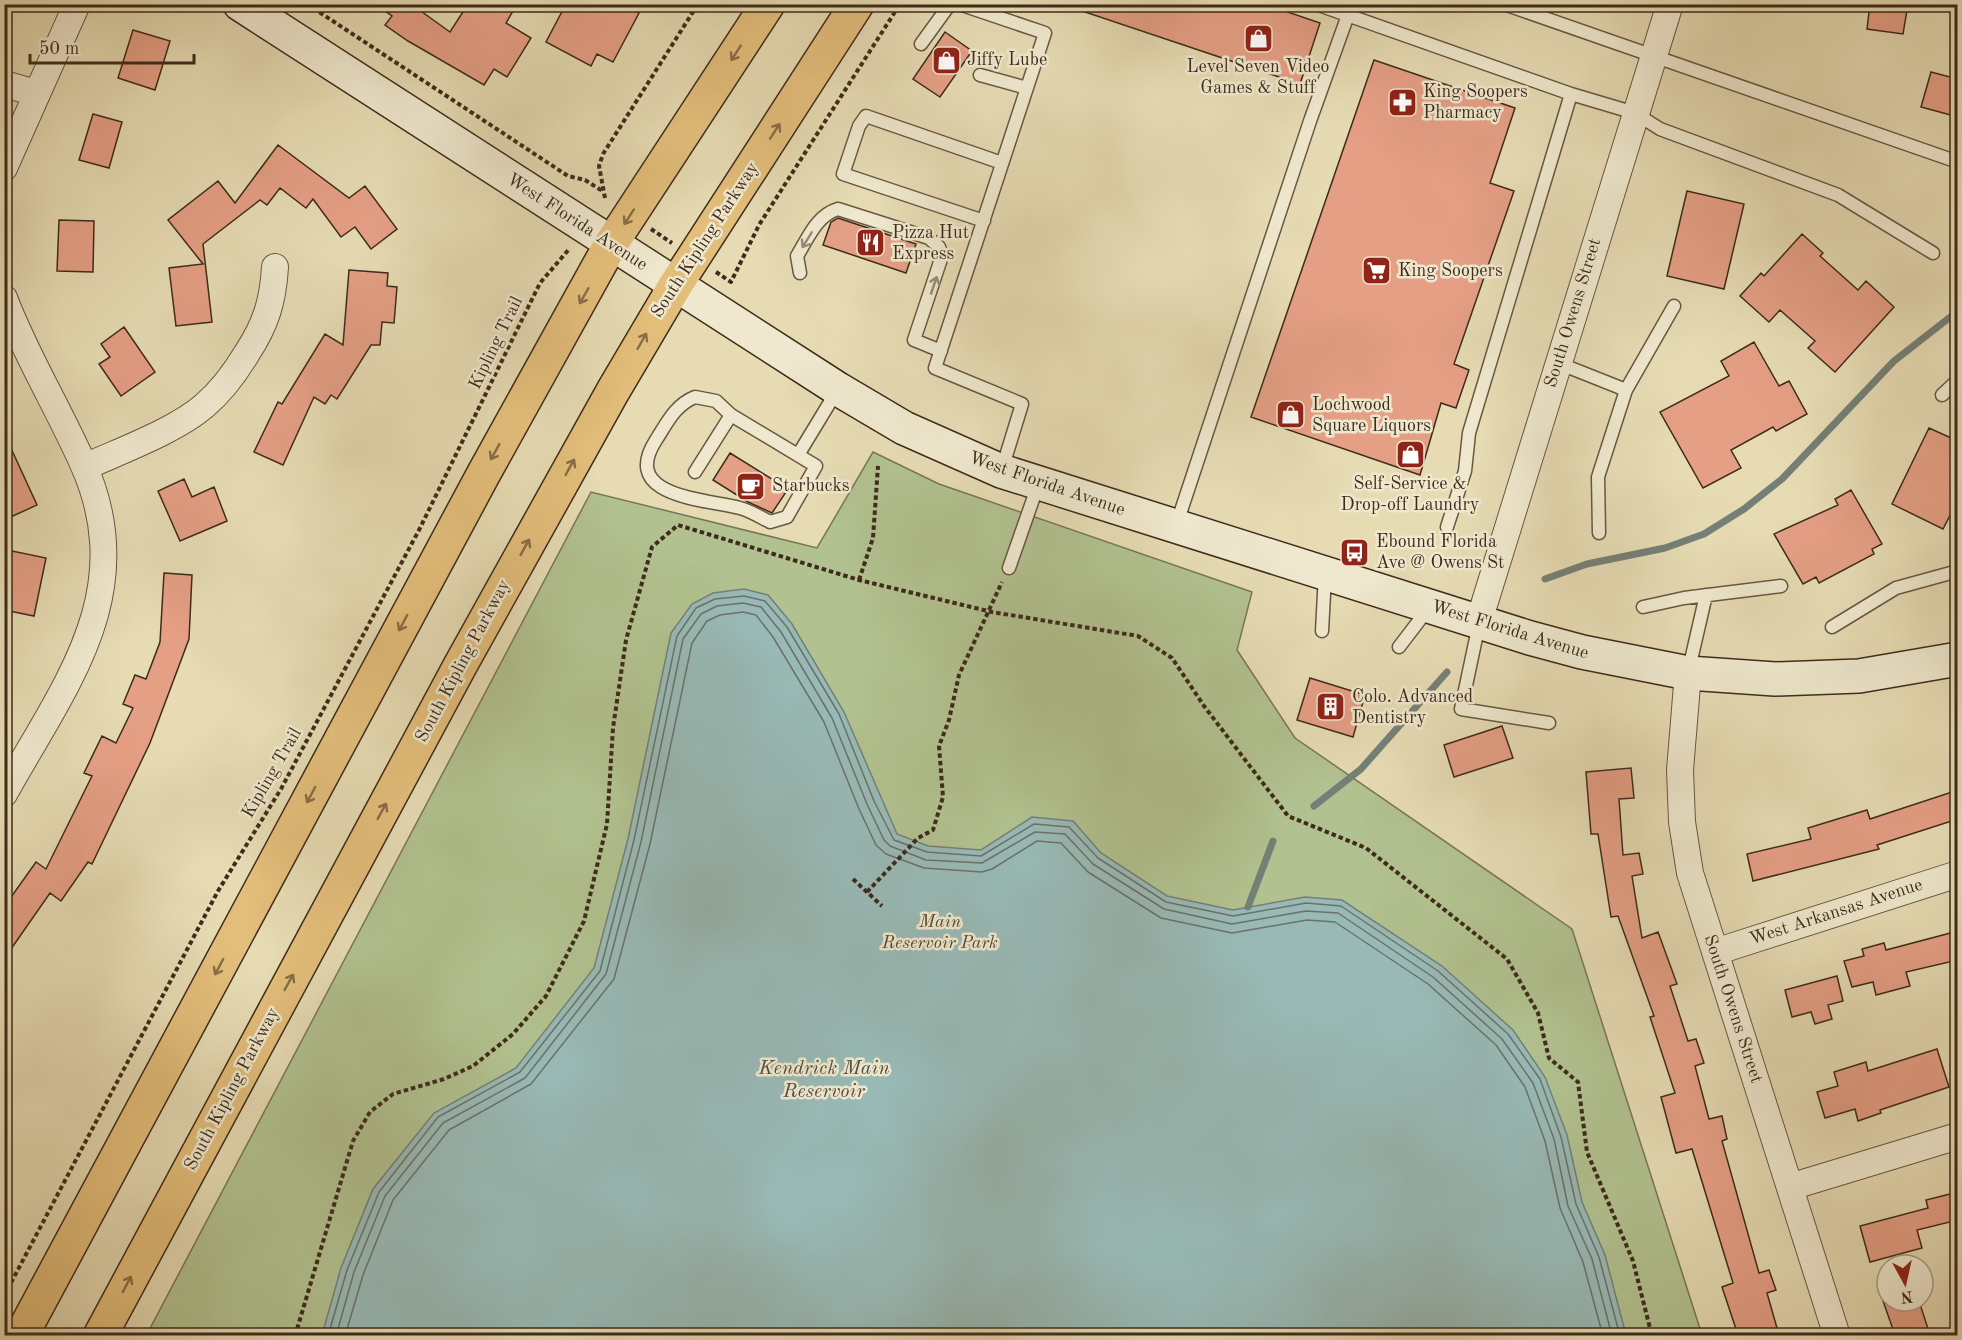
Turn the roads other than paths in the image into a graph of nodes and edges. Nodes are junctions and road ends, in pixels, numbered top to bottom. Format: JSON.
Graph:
{"nodes":[{"id":1,"x":77,"y":4,"type":"edge"},
{"id":2,"x":240,"y":4,"type":"edge"},
{"id":3,"x":768,"y":4,"type":"edge"},
{"id":4,"x":857,"y":4,"type":"edge"},
{"id":5,"x":950,"y":4,"type":"edge"},
{"id":6,"x":959,"y":4,"type":"edge"},
{"id":7,"x":1316,"y":4,"type":"edge"},
{"id":8,"x":1504,"y":4,"type":"edge"},
{"id":9,"x":1670,"y":4,"type":"edge"},
{"id":10,"x":1348,"y":15,"type":"junction"},
{"id":11,"x":921,"y":44,"type":"dead end"},
{"id":12,"x":1654,"y":55,"type":"junction"},
{"id":13,"x":980,"y":75,"type":"dead end"},
{"id":14,"x":4,"y":84,"type":"edge"},
{"id":15,"x":1027,"y":88,"type":"junction"},
{"id":16,"x":36,"y":93,"type":"junction"},
{"id":17,"x":1571,"y":94,"type":"junction"},
{"id":18,"x":1635,"y":113,"type":"junction"},
{"id":19,"x":1958,"y":162,"type":"edge"},
{"id":20,"x":1002,"y":163,"type":"junction"},
{"id":21,"x":4,"y":168,"type":"edge"},
{"id":22,"x":984,"y":221,"type":"junction"},
{"id":23,"x":611,"y":244,"type":"junction"},
{"id":24,"x":1933,"y":254,"type":"dead end"},
{"id":25,"x":275,"y":267,"type":"dead end"},
{"id":26,"x":800,"y":273,"type":"dead end"},
{"id":27,"x":675,"y":286,"type":"junction"},
{"id":28,"x":4,"y":298,"type":"edge"},
{"id":29,"x":1674,"y":306,"type":"dead end"},
{"id":30,"x":940,"y":351,"type":"junction"},
{"id":31,"x":1558,"y":363,"type":"junction"},
{"id":32,"x":1958,"y":380,"type":"edge"},
{"id":33,"x":838,"y":389,"type":"junction"},
{"id":34,"x":1626,"y":390,"type":"junction"},
{"id":35,"x":1942,"y":395,"type":"dead end"},
{"id":36,"x":731,"y":415,"type":"junction"},
{"id":37,"x":798,"y":455,"type":"junction"},
{"id":38,"x":85,"y":467,"type":"junction"},
{"id":39,"x":1001,"y":471,"type":"junction"},
{"id":40,"x":695,"y":472,"type":"dead end"},
{"id":41,"x":1038,"y":484,"type":"junction"},
{"id":42,"x":1176,"y":526,"type":"junction"},
{"id":43,"x":1447,"y":526,"type":"dead end"},
{"id":44,"x":1599,"y":533,"type":"dead end"},
{"id":45,"x":1009,"y":568,"type":"road end"},
{"id":46,"x":1958,"y":570,"type":"edge"},
{"id":47,"x":1325,"y":573,"type":"junction"},
{"id":48,"x":1781,"y":586,"type":"dead end"},
{"id":49,"x":1706,"y":595,"type":"junction"},
{"id":50,"x":1430,"y":606,"type":"junction"},
{"id":51,"x":1643,"y":607,"type":"dead end"},
{"id":52,"x":1479,"y":621,"type":"junction"},
{"id":53,"x":1832,"y":627,"type":"dead end"},
{"id":54,"x":1322,"y":631,"type":"dead end"},
{"id":55,"x":1398,"y":647,"type":"dead end"},
{"id":56,"x":1958,"y":659,"type":"edge"},
{"id":57,"x":1688,"y":673,"type":"junction"},
{"id":58,"x":1549,"y":723,"type":"dead end"},
{"id":59,"x":4,"y":794,"type":"edge"},
{"id":60,"x":1958,"y":874,"type":"edge"},
{"id":61,"x":1715,"y":952,"type":"junction"},
{"id":62,"x":1958,"y":1136,"type":"edge"},
{"id":63,"x":1790,"y":1187,"type":"junction"},
{"id":64,"x":21,"y":1335,"type":"edge"},
{"id":65,"x":100,"y":1335,"type":"edge"},
{"id":66,"x":1837,"y":1335,"type":"edge"}],
"edges":[{"from":1,"to":16,"type":"street"},
{"from":2,"to":23,"type":"street","name":"West Florida Avenue"},
{"from":3,"to":23,"type":"main road","one_way":true},
{"from":27,"to":4,"type":"main road","name":"South Kipling Parkway","one_way":true},
{"from":5,"to":11,"type":"lane"},
{"from":6,"to":15,"type":"lane"},
{"from":7,"to":10,"type":"lane"},
{"from":8,"to":12,"type":"lane"},
{"from":9,"to":12,"type":"street","name":"South Owens Street"},
{"from":10,"to":17,"type":"lane"},
{"from":10,"to":42,"type":"lane"},
{"from":12,"to":18,"type":"street","name":"South Owens Street"},
{"from":12,"to":19,"type":"lane"},
{"from":13,"to":15,"type":"lane"},
{"from":14,"to":16,"type":"street"},
{"from":15,"to":20,"type":"lane"},
{"from":16,"to":21,"type":"street"},
{"from":17,"to":18,"type":"lane"},
{"from":17,"to":43,"type":"lane"},
{"from":18,"to":24,"type":"lane"},
{"from":18,"to":31,"type":"street","name":"South Owens Street"},
{"from":20,"to":22,"type":"lane"},
{"from":20,"to":22,"type":"lane"},
{"from":22,"to":30,"type":"lane"},
{"from":23,"to":27,"type":"street","name":"West Florida Avenue"},
{"from":23,"to":64,"type":"main road","one_way":true},
{"from":25,"to":38,"type":"street"},
{"from":30,"to":26,"type":"lane","one_way":true},
{"from":27,"to":33,"type":"street","name":"West Florida Avenue"},
{"from":65,"to":27,"type":"main road","name":"South Kipling Parkway","one_way":true},
{"from":28,"to":38,"type":"street"},
{"from":29,"to":34,"type":"lane"},
{"from":30,"to":39,"type":"lane"},
{"from":31,"to":34,"type":"lane"},
{"from":31,"to":52,"type":"street","name":"South Owens Street"},
{"from":32,"to":35,"type":"lane"},
{"from":33,"to":37,"type":"lane"},
{"from":33,"to":39,"type":"street","name":"West Florida Avenue"},
{"from":34,"to":44,"type":"lane"},
{"from":36,"to":37,"type":"lane"},
{"from":36,"to":37,"type":"lane"},
{"from":36,"to":40,"type":"lane"},
{"from":38,"to":59,"type":"street"},
{"from":39,"to":41,"type":"street","name":"West Florida Avenue"},
{"from":41,"to":42,"type":"street","name":"West Florida Avenue"},
{"from":41,"to":45,"type":"lane"},
{"from":42,"to":47,"type":"street","name":"West Florida Avenue"},
{"from":46,"to":53,"type":"lane"},
{"from":47,"to":50,"type":"street","name":"West Florida Avenue"},
{"from":47,"to":54,"type":"lane"},
{"from":48,"to":49,"type":"lane"},
{"from":49,"to":51,"type":"lane"},
{"from":49,"to":57,"type":"lane"},
{"from":50,"to":52,"type":"street","name":"West Florida Avenue"},
{"from":50,"to":55,"type":"lane"},
{"from":52,"to":57,"type":"street","name":"West Florida Avenue"},
{"from":52,"to":58,"type":"lane"},
{"from":56,"to":57,"type":"street","name":"West Florida Avenue"},
{"from":57,"to":61,"type":"street","name":"South Owens Street"},
{"from":60,"to":61,"type":"street","name":"West Arkansas Avenue"},
{"from":61,"to":63,"type":"street","name":"South Owens Street"},
{"from":62,"to":63,"type":"street"},
{"from":63,"to":66,"type":"street","name":"South Owens Street"}]}
